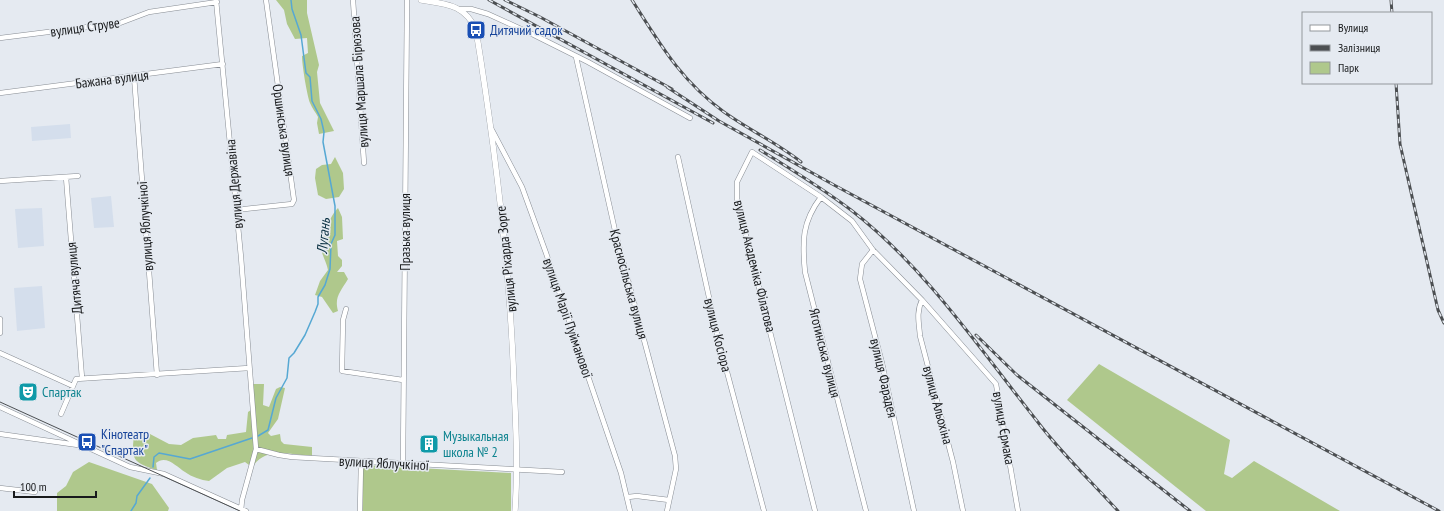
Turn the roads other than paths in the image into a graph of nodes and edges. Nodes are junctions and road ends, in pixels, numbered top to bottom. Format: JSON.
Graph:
{"nodes":[{"id":1,"x":266,"y":0,"type":"edge"},
{"id":2,"x":353,"y":0,"type":"edge"},
{"id":3,"x":407,"y":0,"type":"edge"},
{"id":4,"x":421,"y":0,"type":"edge"},
{"id":5,"x":216,"y":1,"type":"edge"},
{"id":6,"x":462,"y":11,"type":"junction"},
{"id":7,"x":0,"y":38,"type":"edge"},
{"id":8,"x":576,"y":57,"type":"junction"},
{"id":9,"x":223,"y":64,"type":"junction"},
{"id":10,"x":134,"y":76,"type":"junction"},
{"id":11,"x":0,"y":93,"type":"edge"},
{"id":12,"x":690,"y":118,"type":"dead end"},
{"id":13,"x":492,"y":130,"type":"junction"},
{"id":14,"x":678,"y":157,"type":"dead end"},
{"id":15,"x":364,"y":163,"type":"dead end"},
{"id":16,"x":78,"y":176,"type":"dead end"},
{"id":17,"x":66,"y":177,"type":"junction"},
{"id":18,"x":0,"y":181,"type":"edge"},
{"id":19,"x":821,"y":197,"type":"junction"},
{"id":20,"x":236,"y":210,"type":"junction"},
{"id":21,"x":873,"y":250,"type":"junction"},
{"id":22,"x":922,"y":300,"type":"junction"},
{"id":23,"x":346,"y":309,"type":"dead end"},
{"id":24,"x":0,"y":319,"type":"edge"},
{"id":25,"x":0,"y":333,"type":"edge"},
{"id":26,"x":0,"y":354,"type":"edge"},
{"id":27,"x":249,"y":368,"type":"junction"},
{"id":28,"x":157,"y":375,"type":"junction"},
{"id":29,"x":82,"y":378,"type":"junction"},
{"id":30,"x":403,"y":380,"type":"junction"},
{"id":31,"x":73,"y":386,"type":"junction"},
{"id":32,"x":0,"y":407,"type":"edge"},
{"id":33,"x":61,"y":414,"type":"dead end"},
{"id":34,"x":0,"y":434,"type":"edge"},
{"id":35,"x":83,"y":446,"type":"junction"},
{"id":36,"x":256,"y":449,"type":"junction"},
{"id":37,"x":361,"y":462,"type":"junction"},
{"id":38,"x":402,"y":464,"type":"junction"},
{"id":39,"x":518,"y":471,"type":"junction"},
{"id":40,"x":562,"y":472,"type":"dead end"},
{"id":41,"x":0,"y":488,"type":"edge"},
{"id":42,"x":35,"y":492,"type":"dead end"},
{"id":43,"x":628,"y":497,"type":"junction"},
{"id":44,"x":669,"y":500,"type":"junction"},
{"id":45,"x":241,"y":510,"type":"edge"},
{"id":46,"x":246,"y":511,"type":"edge"},
{"id":47,"x":360,"y":511,"type":"edge"},
{"id":48,"x":515,"y":511,"type":"edge"},
{"id":49,"x":630,"y":511,"type":"edge"},
{"id":50,"x":667,"y":511,"type":"edge"},
{"id":51,"x":764,"y":511,"type":"edge"},
{"id":52,"x":815,"y":511,"type":"edge"},
{"id":53,"x":866,"y":511,"type":"edge"},
{"id":54,"x":914,"y":511,"type":"edge"},
{"id":55,"x":963,"y":511,"type":"edge"},
{"id":56,"x":1018,"y":511,"type":"edge"}],
"edges":[{"from":1,"to":20,"type":"street","name":"Оршинська вулиця"},
{"from":2,"to":15,"type":"street","name":"вулиця Маршала Бірюзова"},
{"from":3,"to":30,"type":"street","name":"Празька вулиця"},
{"from":4,"to":6,"type":"street"},
{"from":5,"to":7,"type":"street","name":"вулиця Струве"},
{"from":5,"to":9,"type":"street","name":"вулиця Державіна"},
{"from":6,"to":8,"type":"street"},
{"from":6,"to":13,"type":"street","name":"вулиця Ріхарда Зорге"},
{"from":8,"to":12,"type":"street"},
{"from":8,"to":44,"type":"street","name":"Красносільська вулиця"},
{"from":9,"to":10,"type":"street","name":"Бажана вулиця"},
{"from":9,"to":20,"type":"street","name":"вулиця Державіна"},
{"from":10,"to":11,"type":"street","name":"Бажана вулиця"},
{"from":10,"to":28,"type":"street","name":"вулиця Яблучкіної"},
{"from":13,"to":39,"type":"street","name":"вулиця Ріхарда Зорге"},
{"from":13,"to":43,"type":"street","name":"вулиця Марії Пуйманової"},
{"from":14,"to":51,"type":"street","name":"вулиця Косіора"},
{"from":16,"to":17,"type":"street"},
{"from":17,"to":18,"type":"street"},
{"from":17,"to":29,"type":"street","name":"Дитяча вулиця"},
{"from":19,"to":21,"type":"street","name":"вулиця Академіка Філатова"},
{"from":19,"to":52,"type":"street","name":"вулиця Академіка Філатова"},
{"from":19,"to":53,"type":"street","name":"Яготинська вулиця"},
{"from":20,"to":27,"type":"street","name":"вулиця Державіна"},
{"from":21,"to":22,"type":"street","name":"вулиця Академіка Філатова"},
{"from":21,"to":54,"type":"street","name":"вулиця Фарадея"},
{"from":22,"to":55,"type":"street","name":"вулиця Альохіна"},
{"from":22,"to":56,"type":"street","name":"вулиця Єрмака"},
{"from":23,"to":30,"type":"street"},
{"from":24,"to":25,"type":"street"},
{"from":26,"to":31,"type":"street"},
{"from":27,"to":28,"type":"street"},
{"from":27,"to":36,"type":"street","name":"вулиця Державіна"},
{"from":28,"to":29,"type":"street"},
{"from":29,"to":31,"type":"street"},
{"from":30,"to":38,"type":"street","name":"Празька вулиця"},
{"from":31,"to":33,"type":"street"},
{"from":32,"to":35,"type":"street"},
{"from":34,"to":35,"type":"street"},
{"from":35,"to":45,"type":"street"},
{"from":36,"to":37,"type":"street","name":"вулиця Яблучкіної"},
{"from":36,"to":45,"type":"street","name":"вулиця Державіна"},
{"from":37,"to":38,"type":"street","name":"вулиця Яблучкіної"},
{"from":37,"to":47,"type":"street"},
{"from":38,"to":39,"type":"street","name":"вулиця Яблучкіної"},
{"from":39,"to":40,"type":"street","name":"вулиця Яблучкіної"},
{"from":39,"to":48,"type":"street","name":"вулиця Ріхарда Зорге"},
{"from":41,"to":42,"type":"street"},
{"from":43,"to":44,"type":"street"},
{"from":43,"to":49,"type":"street","name":"вулиця Марії Пуйманової"},
{"from":44,"to":50,"type":"street","name":"Красносільська вулиця"},
{"from":45,"to":46,"type":"street"}]}
